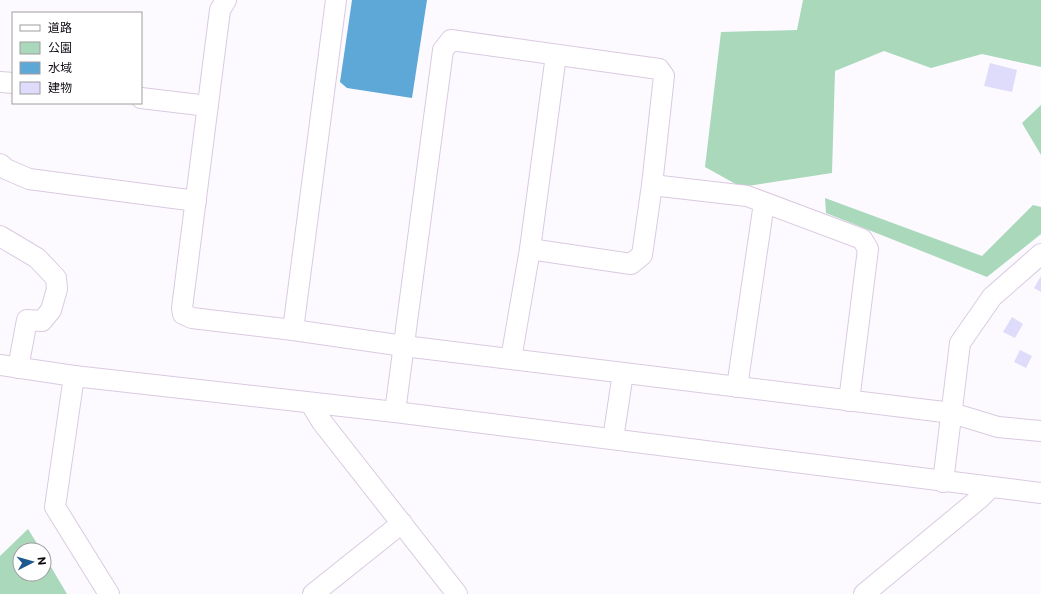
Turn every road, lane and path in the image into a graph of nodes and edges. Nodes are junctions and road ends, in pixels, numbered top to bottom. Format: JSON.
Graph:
{"nodes":[{"id":1,"x":226,"y":0,"type":"edge"},
{"id":2,"x":336,"y":0,"type":"edge"},
{"id":3,"x":556,"y":55,"type":"junction"},
{"id":4,"x":0,"y":82,"type":"edge"},
{"id":5,"x":12,"y":83,"type":"edge"},
{"id":6,"x":142,"y":98,"type":"edge"},
{"id":7,"x":208,"y":106,"type":"junction"},
{"id":8,"x":0,"y":164,"type":"edge"},
{"id":9,"x":652,"y":185,"type":"junction"},
{"id":10,"x":196,"y":201,"type":"junction"},
{"id":11,"x":764,"y":203,"type":"junction"},
{"id":12,"x":0,"y":236,"type":"edge"},
{"id":13,"x":530,"y":249,"type":"junction"},
{"id":14,"x":1041,"y":254,"type":"edge"},
{"id":15,"x":293,"y":330,"type":"junction"},
{"id":16,"x":404,"y":346,"type":"junction"},
{"id":17,"x":511,"y":359,"type":"junction"},
{"id":18,"x":9,"y":366,"type":"edge"},
{"id":19,"x":623,"y":373,"type":"junction"},
{"id":20,"x":74,"y":376,"type":"junction"},
{"id":21,"x":738,"y":387,"type":"junction"},
{"id":22,"x":849,"y":401,"type":"junction"},
{"id":23,"x":311,"y":404,"type":"junction"},
{"id":24,"x":395,"y":412,"type":"junction"},
{"id":25,"x":952,"y":413,"type":"junction"},
{"id":26,"x":1041,"y":431,"type":"edge"},
{"id":27,"x":613,"y":439,"type":"junction"},
{"id":28,"x":943,"y":482,"type":"junction"},
{"id":29,"x":990,"y":488,"type":"junction"},
{"id":30,"x":1041,"y":493,"type":"edge"},
{"id":31,"x":402,"y":523,"type":"junction"},
{"id":32,"x":326,"y":590,"type":"edge"},
{"id":33,"x":109,"y":594,"type":"edge"},
{"id":34,"x":457,"y":594,"type":"edge"},
{"id":35,"x":864,"y":594,"type":"edge"}],
"edges":[{"from":1,"to":7,"type":"street"},
{"from":2,"to":15,"type":"street"},
{"from":3,"to":9,"type":"street"},
{"from":3,"to":13,"type":"street"},
{"from":3,"to":16,"type":"street"},
{"from":4,"to":5,"type":"street"},
{"from":6,"to":7,"type":"street"},
{"from":7,"to":10,"type":"street"},
{"from":8,"to":10,"type":"street"},
{"from":9,"to":11,"type":"street"},
{"from":9,"to":13,"type":"street"},
{"from":10,"to":15,"type":"street"},
{"from":11,"to":21,"type":"street"},
{"from":11,"to":22,"type":"street"},
{"from":12,"to":18,"type":"street"},
{"from":13,"to":17,"type":"street"},
{"from":14,"to":25,"type":"street"},
{"from":15,"to":16,"type":"street"},
{"from":16,"to":17,"type":"street"},
{"from":16,"to":24,"type":"street"},
{"from":17,"to":19,"type":"street"},
{"from":18,"to":20,"type":"street"},
{"from":19,"to":21,"type":"street"},
{"from":19,"to":27,"type":"street"},
{"from":20,"to":23,"type":"street"},
{"from":20,"to":33,"type":"street"},
{"from":21,"to":22,"type":"street"},
{"from":22,"to":25,"type":"street"},
{"from":23,"to":24,"type":"street"},
{"from":23,"to":31,"type":"street"},
{"from":24,"to":27,"type":"street"},
{"from":25,"to":26,"type":"street"},
{"from":25,"to":28,"type":"street"},
{"from":27,"to":28,"type":"street"},
{"from":28,"to":29,"type":"street"},
{"from":29,"to":30,"type":"street"},
{"from":29,"to":35,"type":"street"},
{"from":31,"to":32,"type":"street"},
{"from":31,"to":34,"type":"street"}]}
